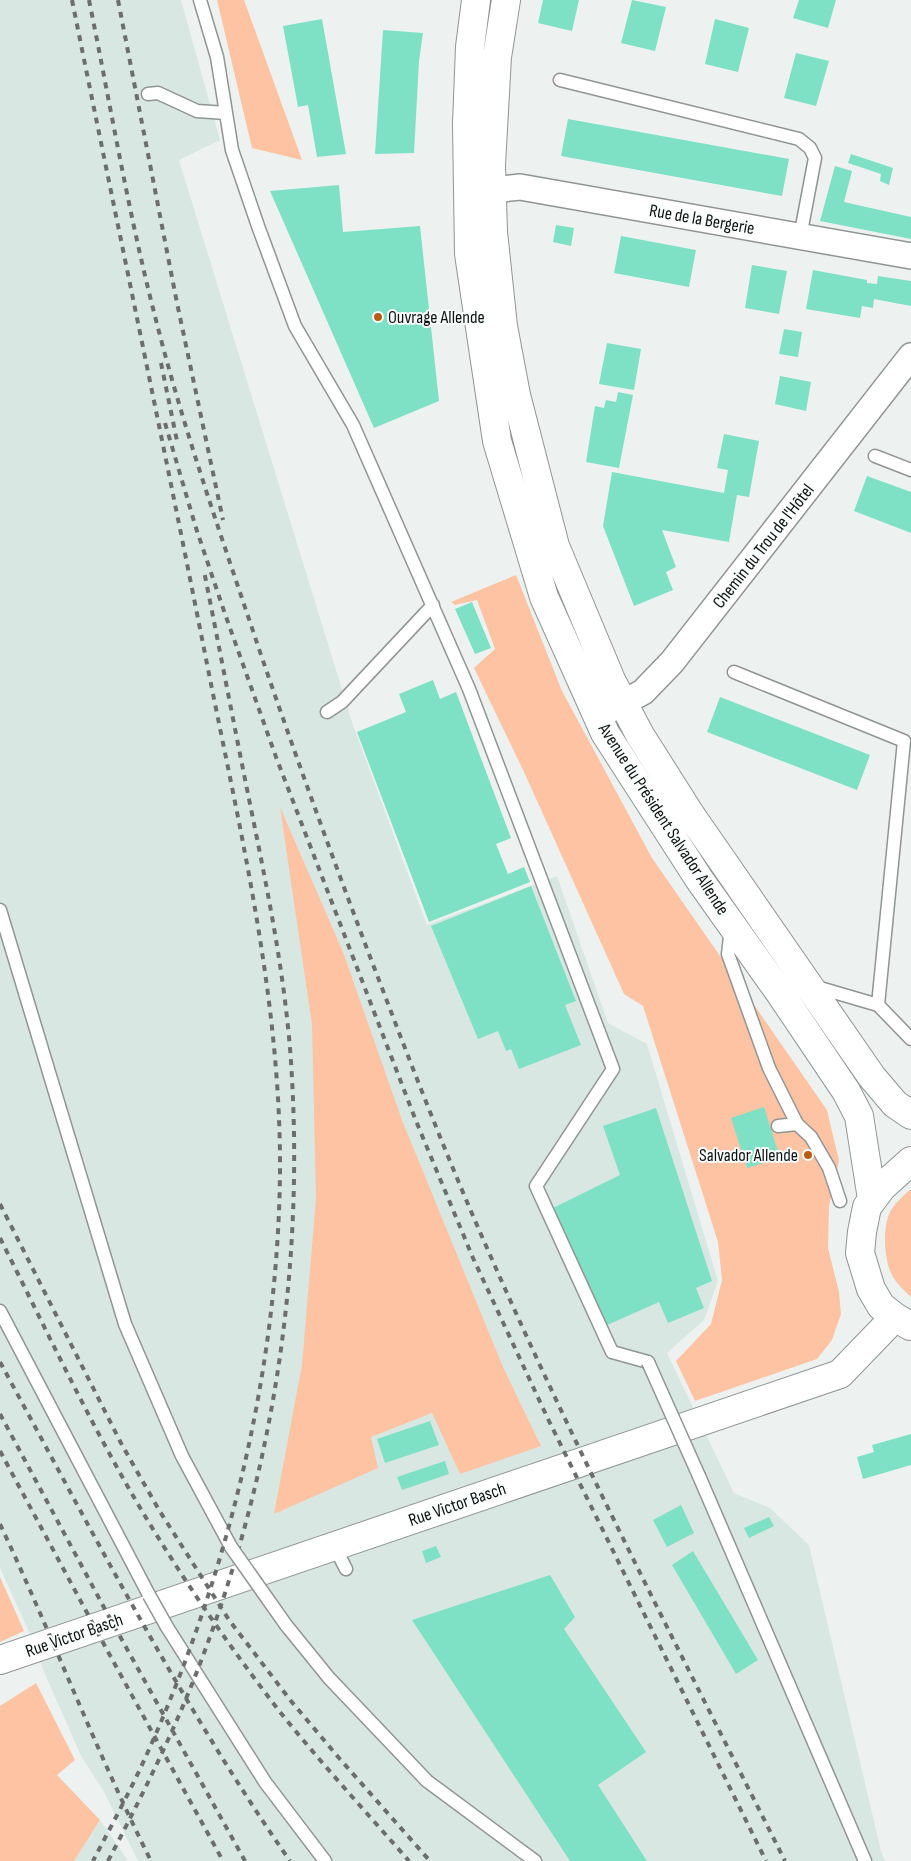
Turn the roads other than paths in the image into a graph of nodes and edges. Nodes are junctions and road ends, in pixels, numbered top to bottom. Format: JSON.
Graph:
{"nodes":[{"id":1,"x":200,"y":0,"type":"edge"},
{"id":2,"x":476,"y":0,"type":"edge"},
{"id":3,"x":506,"y":0,"type":"edge"},
{"id":4,"x":560,"y":80,"type":"dead end"},
{"id":5,"x":148,"y":94,"type":"dead end"},
{"id":6,"x":226,"y":112,"type":"junction"},
{"id":7,"x":492,"y":190,"type":"junction"},
{"id":8,"x":800,"y":237,"type":"junction"},
{"id":9,"x":911,"y":256,"type":"edge"},
{"id":10,"x":911,"y":356,"type":"edge"},
{"id":11,"x":875,"y":456,"type":"dead end"},
{"id":12,"x":911,"y":470,"type":"edge"},
{"id":13,"x":433,"y":605,"type":"junction"},
{"id":14,"x":734,"y":672,"type":"dead end"},
{"id":15,"x":628,"y":701,"type":"junction"},
{"id":16,"x":327,"y":712,"type":"dead end"},
{"id":17,"x":598,"y":716,"type":"junction"},
{"id":18,"x":908,"y":738,"type":"edge"},
{"id":19,"x":0,"y":910,"type":"edge"},
{"id":20,"x":731,"y":924,"type":"junction"},
{"id":21,"x":809,"y":985,"type":"junction"},
{"id":22,"x":878,"y":1005,"type":"junction"},
{"id":23,"x":911,"y":1039,"type":"edge"},
{"id":24,"x":911,"y":1115,"type":"edge"},
{"id":25,"x":797,"y":1124,"type":"junction"},
{"id":26,"x":778,"y":1126,"type":"dead end"},
{"id":27,"x":911,"y":1161,"type":"edge"},
{"id":28,"x":872,"y":1199,"type":"junction"},
{"id":29,"x":840,"y":1202,"type":"dead end"},
{"id":30,"x":0,"y":1311,"type":"edge"},
{"id":31,"x":903,"y":1322,"type":"edge"},
{"id":32,"x":0,"y":1660,"type":"edge"},
{"id":33,"x":325,"y":1861,"type":"edge"},
{"id":34,"x":535,"y":1861,"type":"edge"},
{"id":35,"x":865,"y":1861,"type":"edge"}],
"edges":[{"from":1,"to":6,"type":"lane"},
{"from":2,"to":17,"type":"street","name":"Avenue du Président Salvador Allende"},
{"from":3,"to":7,"type":"street","name":"Avenue du Président Salvador Allende"},
{"from":4,"to":8,"type":"lane"},
{"from":5,"to":6,"type":"lane"},
{"from":6,"to":13,"type":"lane"},
{"from":7,"to":8,"type":"street","name":"Rue de la Bergerie"},
{"from":7,"to":15,"type":"street","name":"Avenue du Président Salvador Allende"},
{"from":8,"to":9,"type":"street","name":"Rue de la Bergerie"},
{"from":10,"to":15,"type":"street","name":"Chemin du Trou de l'Hôtel"},
{"from":11,"to":12,"type":"lane"},
{"from":13,"to":16,"type":"lane"},
{"from":13,"to":35,"type":"lane","bridge":true},
{"from":14,"to":18,"type":"lane"},
{"from":15,"to":17,"type":"street","name":"Chemin du Trou de l'Hôtel"},
{"from":15,"to":21,"type":"street","name":"Avenue du Président Salvador Allende"},
{"from":17,"to":20,"type":"street","name":"Avenue du Président Salvador Allende"},
{"from":18,"to":22,"type":"lane"},
{"from":19,"to":34,"type":"lane","bridge":true},
{"from":20,"to":25,"type":"lane"},
{"from":20,"to":28,"type":"street","name":"Avenue du Président Salvador Allende"},
{"from":21,"to":22,"type":"lane"},
{"from":21,"to":24,"type":"street","name":"Avenue du Président Salvador Allende"},
{"from":22,"to":23,"type":"lane"},
{"from":25,"to":26,"type":"lane"},
{"from":25,"to":29,"type":"lane"},
{"from":27,"to":28,"type":"street"},
{"from":28,"to":31,"type":"street"},
{"from":30,"to":33,"type":"lane","bridge":true},
{"from":31,"to":32,"type":"street","name":"Rue Victor Basch"}]}
